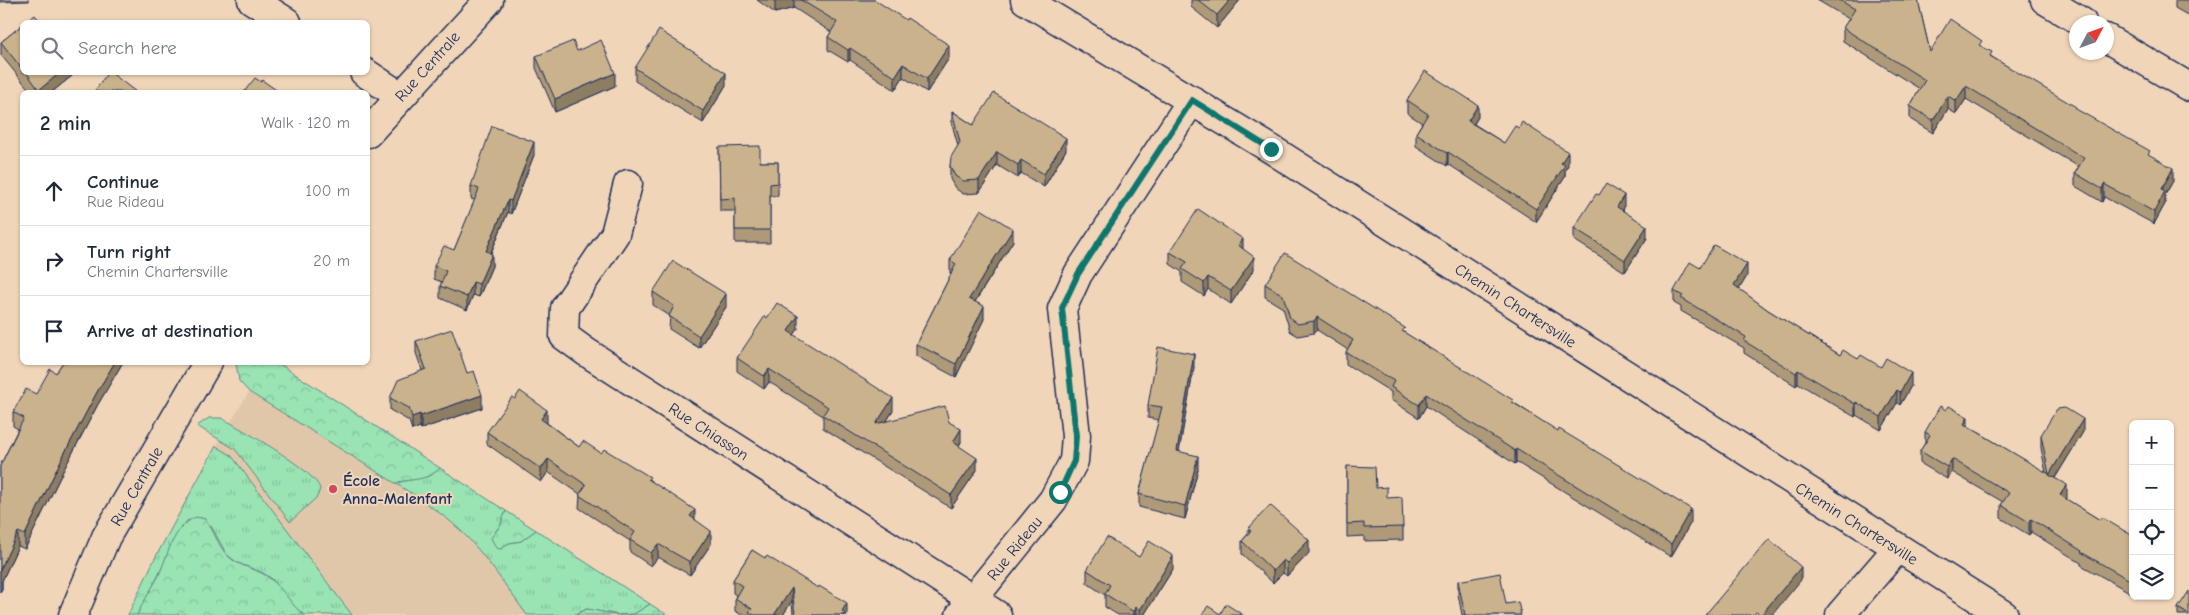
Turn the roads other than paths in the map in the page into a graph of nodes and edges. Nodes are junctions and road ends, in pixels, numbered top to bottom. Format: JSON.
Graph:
{"nodes":[{"id":1,"x":252,"y":0,"type":"edge"},
{"id":2,"x":489,"y":0,"type":"edge"},
{"id":3,"x":1025,"y":0,"type":"edge"},
{"id":4,"x":2045,"y":0,"type":"edge"},
{"id":5,"x":2070,"y":15,"type":"edge"},
{"id":6,"x":283,"y":20,"type":"edge"},
{"id":7,"x":2114,"y":43,"type":"edge"},
{"id":8,"x":368,"y":75,"type":"edge"},
{"id":9,"x":2189,"y":87,"type":"edge"},
{"id":10,"x":400,"y":96,"type":"junction"},
{"id":11,"x":1192,"y":100,"type":"junction"},
{"id":12,"x":370,"y":132,"type":"edge"},
{"id":13,"x":628,"y":184,"type":"dead end"},
{"id":14,"x":206,"y":365,"type":"edge"},
{"id":15,"x":1898,"y":549,"type":"junction"},
{"id":16,"x":966,"y":607,"type":"edge"},
{"id":17,"x":73,"y":615,"type":"edge"},
{"id":18,"x":997,"y":615,"type":"edge"},
{"id":19,"x":1840,"y":615,"type":"edge"},
{"id":20,"x":2004,"y":615,"type":"edge"}],
"edges":[{"from":1,"to":6,"type":"street"},
{"from":2,"to":10,"type":"street","name":"Rue Centrale"},
{"from":3,"to":11,"type":"street","name":"Chemin Chartersville"},
{"from":4,"to":5,"type":"street"},
{"from":7,"to":9,"type":"street"},
{"from":8,"to":10,"type":"street"},
{"from":10,"to":12,"type":"street","name":"Rue Centrale"},
{"from":11,"to":15,"type":"street","name":"Chemin Chartersville"},
{"from":11,"to":16,"type":"street","name":"Rue Rideau"},
{"from":13,"to":16,"type":"street","name":"Rue Chiasson"},
{"from":14,"to":17,"type":"street","name":"Rue Centrale"},
{"from":15,"to":19,"type":"street"},
{"from":15,"to":20,"type":"street","name":"Chemin Chartersville"},
{"from":16,"to":18,"type":"street","name":"Rue Chiasson"}]}
